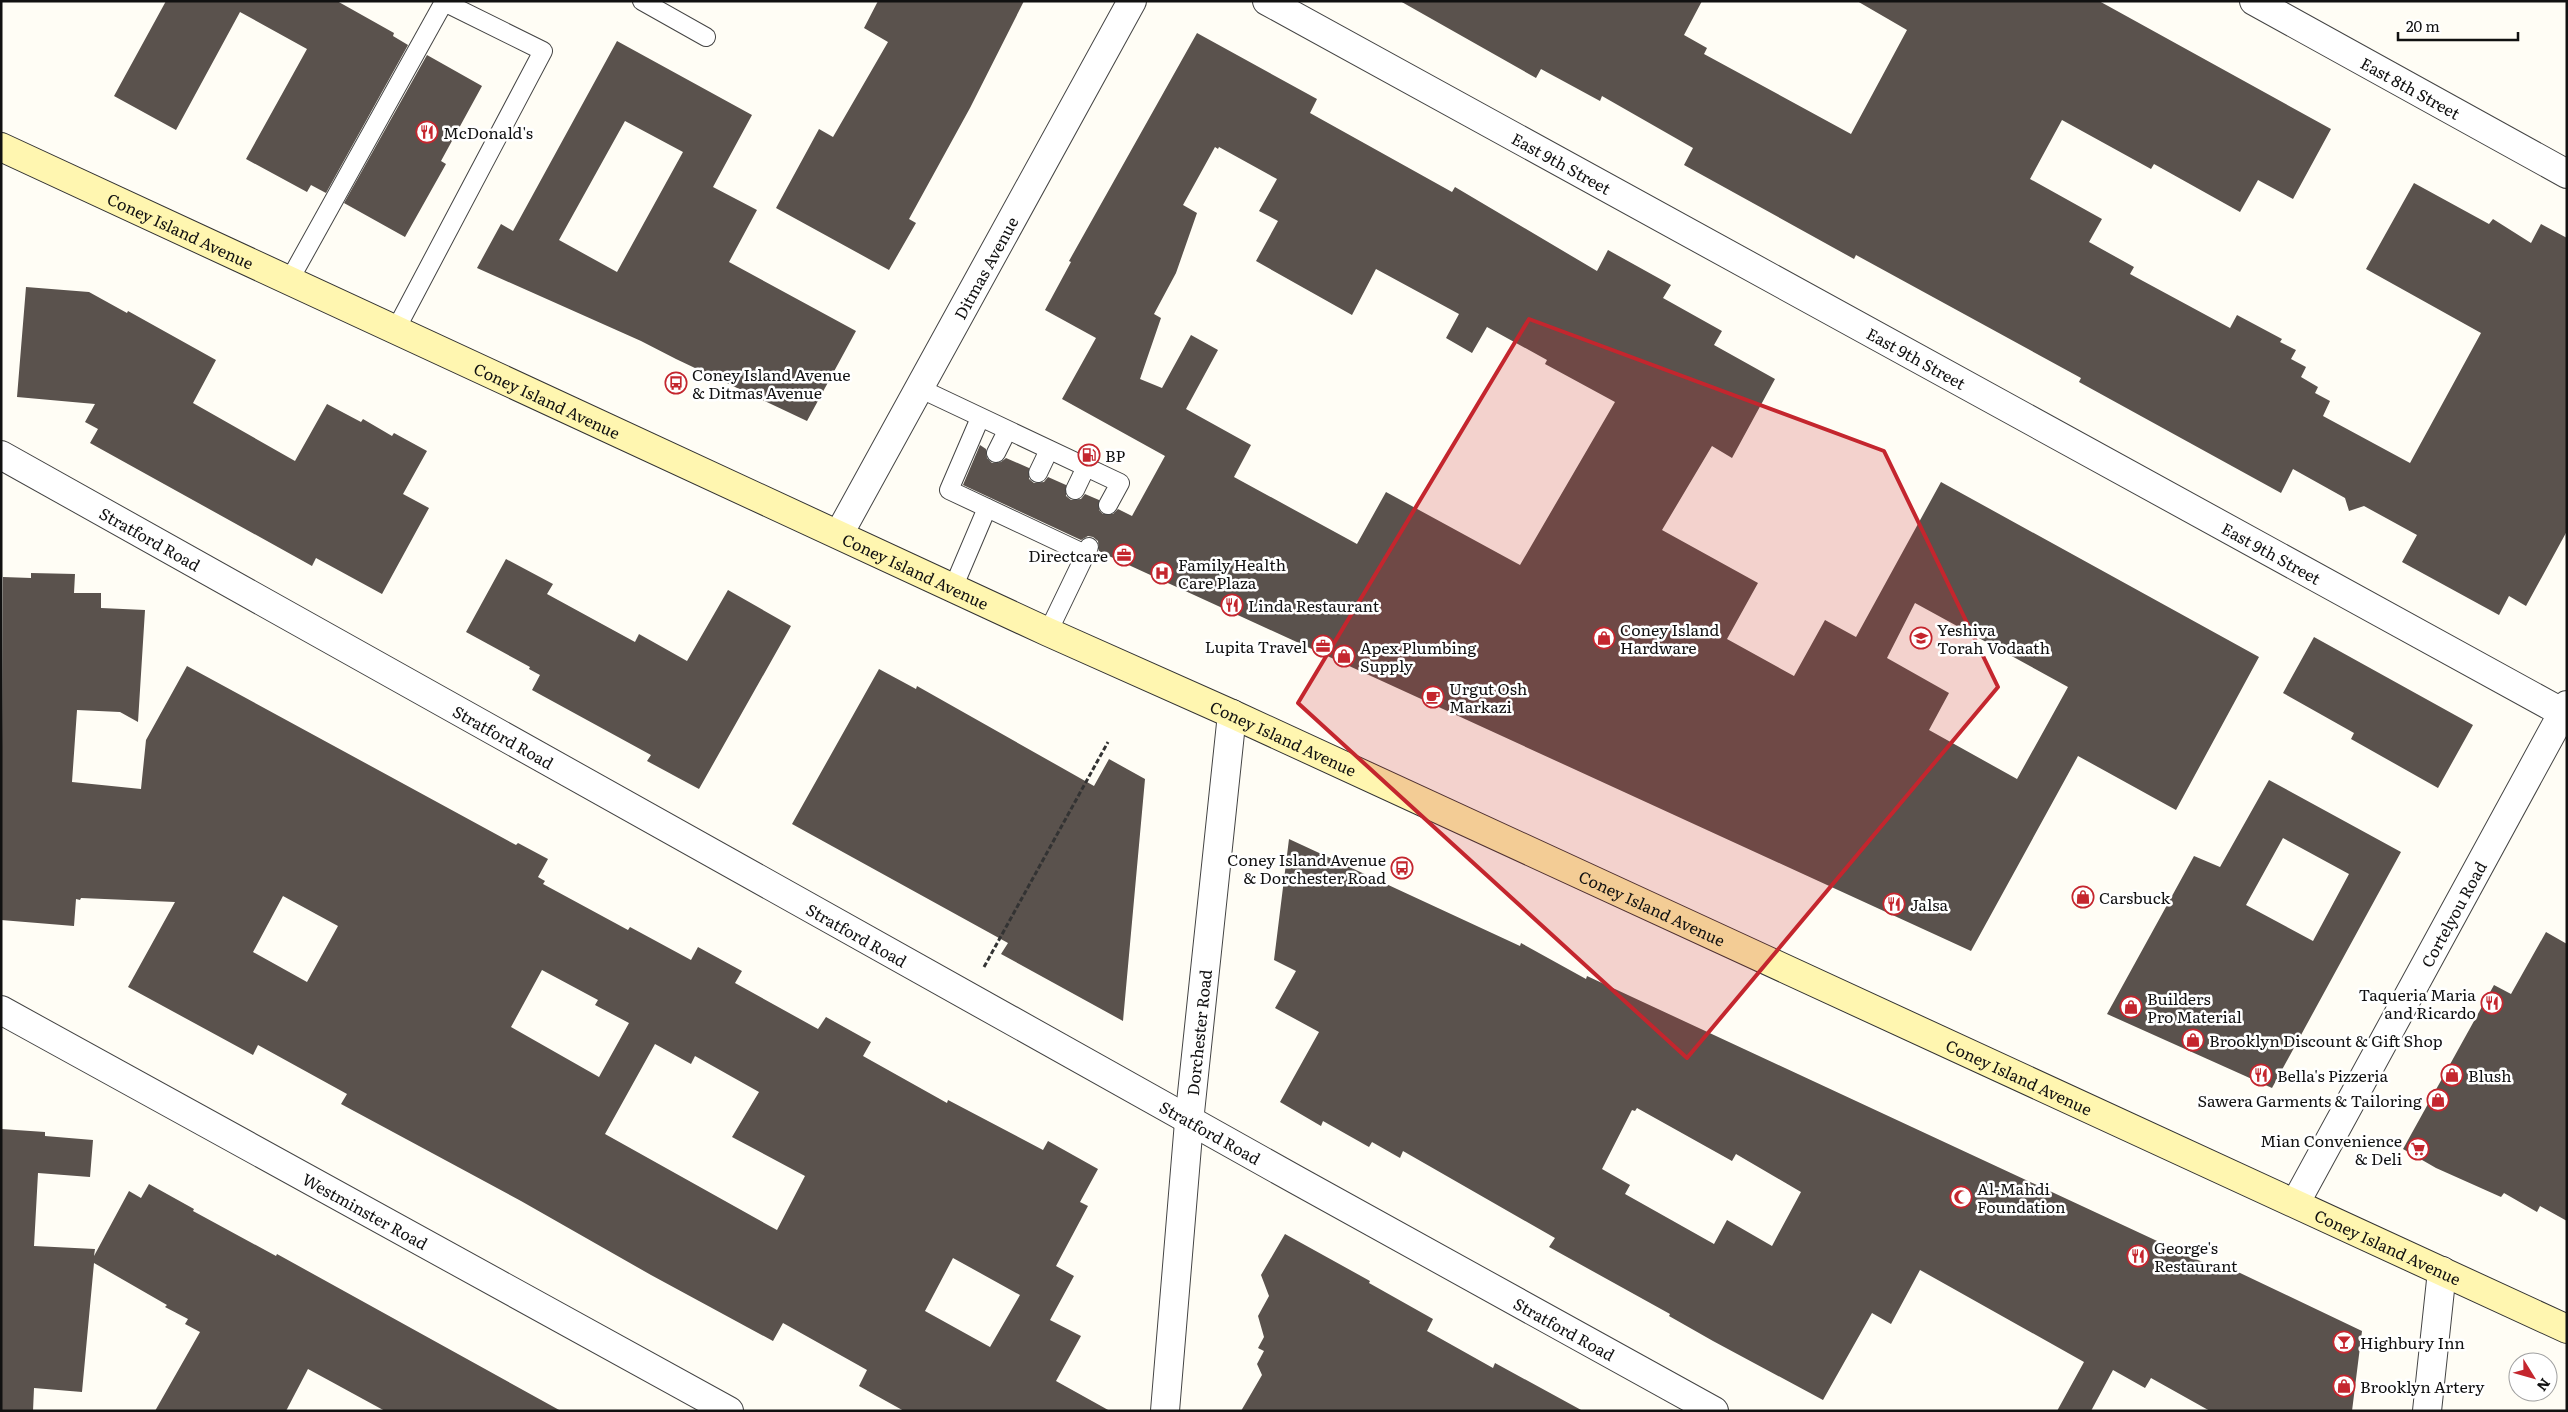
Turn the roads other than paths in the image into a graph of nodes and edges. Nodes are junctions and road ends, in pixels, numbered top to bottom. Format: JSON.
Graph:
{"nodes":[{"id":1,"x":642,"y":1,"type":"edge"},
{"id":2,"x":1132,"y":1,"type":"edge"},
{"id":3,"x":1267,"y":1,"type":"edge"},
{"id":4,"x":2254,"y":1,"type":"edge"},
{"id":5,"x":706,"y":37,"type":"dead end"},
{"id":6,"x":1,"y":147,"type":"edge"},
{"id":7,"x":2567,"y":174,"type":"edge"},
{"id":8,"x":290,"y":281,"type":"junction"},
{"id":9,"x":395,"y":331,"type":"junction"},
{"id":10,"x":919,"y":388,"type":"junction"},
{"id":11,"x":980,"y":418,"type":"junction"},
{"id":12,"x":1007,"y":431,"type":"junction"},
{"id":13,"x":1048,"y":450,"type":"junction"},
{"id":14,"x":996,"y":454,"type":"dead end"},
{"id":15,"x":1,"y":455,"type":"edge"},
{"id":16,"x":1086,"y":468,"type":"junction"},
{"id":17,"x":1038,"y":472,"type":"dead end"},
{"id":18,"x":1076,"y":490,"type":"dead end"},
{"id":19,"x":979,"y":501,"type":"junction"},
{"id":20,"x":1108,"y":505,"type":"dead end"},
{"id":21,"x":839,"y":534,"type":"junction"},
{"id":22,"x":952,"y":588,"type":"junction"},
{"id":23,"x":1048,"y":632,"type":"junction"},
{"id":24,"x":2565,"y":711,"type":"edge"},
{"id":25,"x":1232,"y":714,"type":"junction"},
{"id":26,"x":1,"y":1010,"type":"edge"},
{"id":27,"x":1189,"y":1122,"type":"junction"},
{"id":28,"x":2296,"y":1202,"type":"junction"},
{"id":29,"x":2442,"y":1271,"type":"junction"},
{"id":30,"x":2567,"y":1329,"type":"edge"},
{"id":31,"x":729,"y":1411,"type":"edge"},
{"id":32,"x":1165,"y":1411,"type":"edge"},
{"id":33,"x":1714,"y":1411,"type":"edge"},
{"id":34,"x":2427,"y":1411,"type":"edge"}],
"edges":[{"from":1,"to":5,"type":"lane"},
{"from":2,"to":10,"type":"street","name":"Ditmas Avenue"},
{"from":3,"to":24,"type":"street","name":"East 9th Street"},
{"from":4,"to":7,"type":"street","name":"East 8th Street"},
{"from":6,"to":8,"type":"main road","name":"Coney Island Avenue"},
{"from":8,"to":9,"type":"main road","name":"Coney Island Avenue"},
{"from":8,"to":9,"type":"lane"},
{"from":9,"to":21,"type":"main road","name":"Coney Island Avenue"},
{"from":10,"to":11,"type":"lane"},
{"from":10,"to":21,"type":"street","name":"Ditmas Avenue"},
{"from":11,"to":12,"type":"lane"},
{"from":11,"to":19,"type":"lane"},
{"from":12,"to":13,"type":"lane"},
{"from":12,"to":14,"type":"lane"},
{"from":13,"to":16,"type":"lane"},
{"from":13,"to":17,"type":"lane"},
{"from":15,"to":27,"type":"street","name":"Stratford Road"},
{"from":16,"to":18,"type":"lane"},
{"from":16,"to":20,"type":"lane"},
{"from":19,"to":22,"type":"lane"},
{"from":19,"to":23,"type":"lane"},
{"from":21,"to":22,"type":"main road","name":"Coney Island Avenue"},
{"from":22,"to":23,"type":"main road","name":"Coney Island Avenue"},
{"from":23,"to":25,"type":"main road","name":"Coney Island Avenue"},
{"from":24,"to":28,"type":"street","name":"Cortelyou Road"},
{"from":25,"to":27,"type":"street","name":"Dorchester Road"},
{"from":25,"to":28,"type":"main road","name":"Coney Island Avenue"},
{"from":26,"to":31,"type":"street","name":"Westminster Road"},
{"from":27,"to":32,"type":"street","name":"Dorchester Road"},
{"from":27,"to":33,"type":"street","name":"Stratford Road"},
{"from":28,"to":29,"type":"main road","name":"Coney Island Avenue"},
{"from":29,"to":30,"type":"main road","name":"Coney Island Avenue"},
{"from":29,"to":34,"type":"street"}]}
